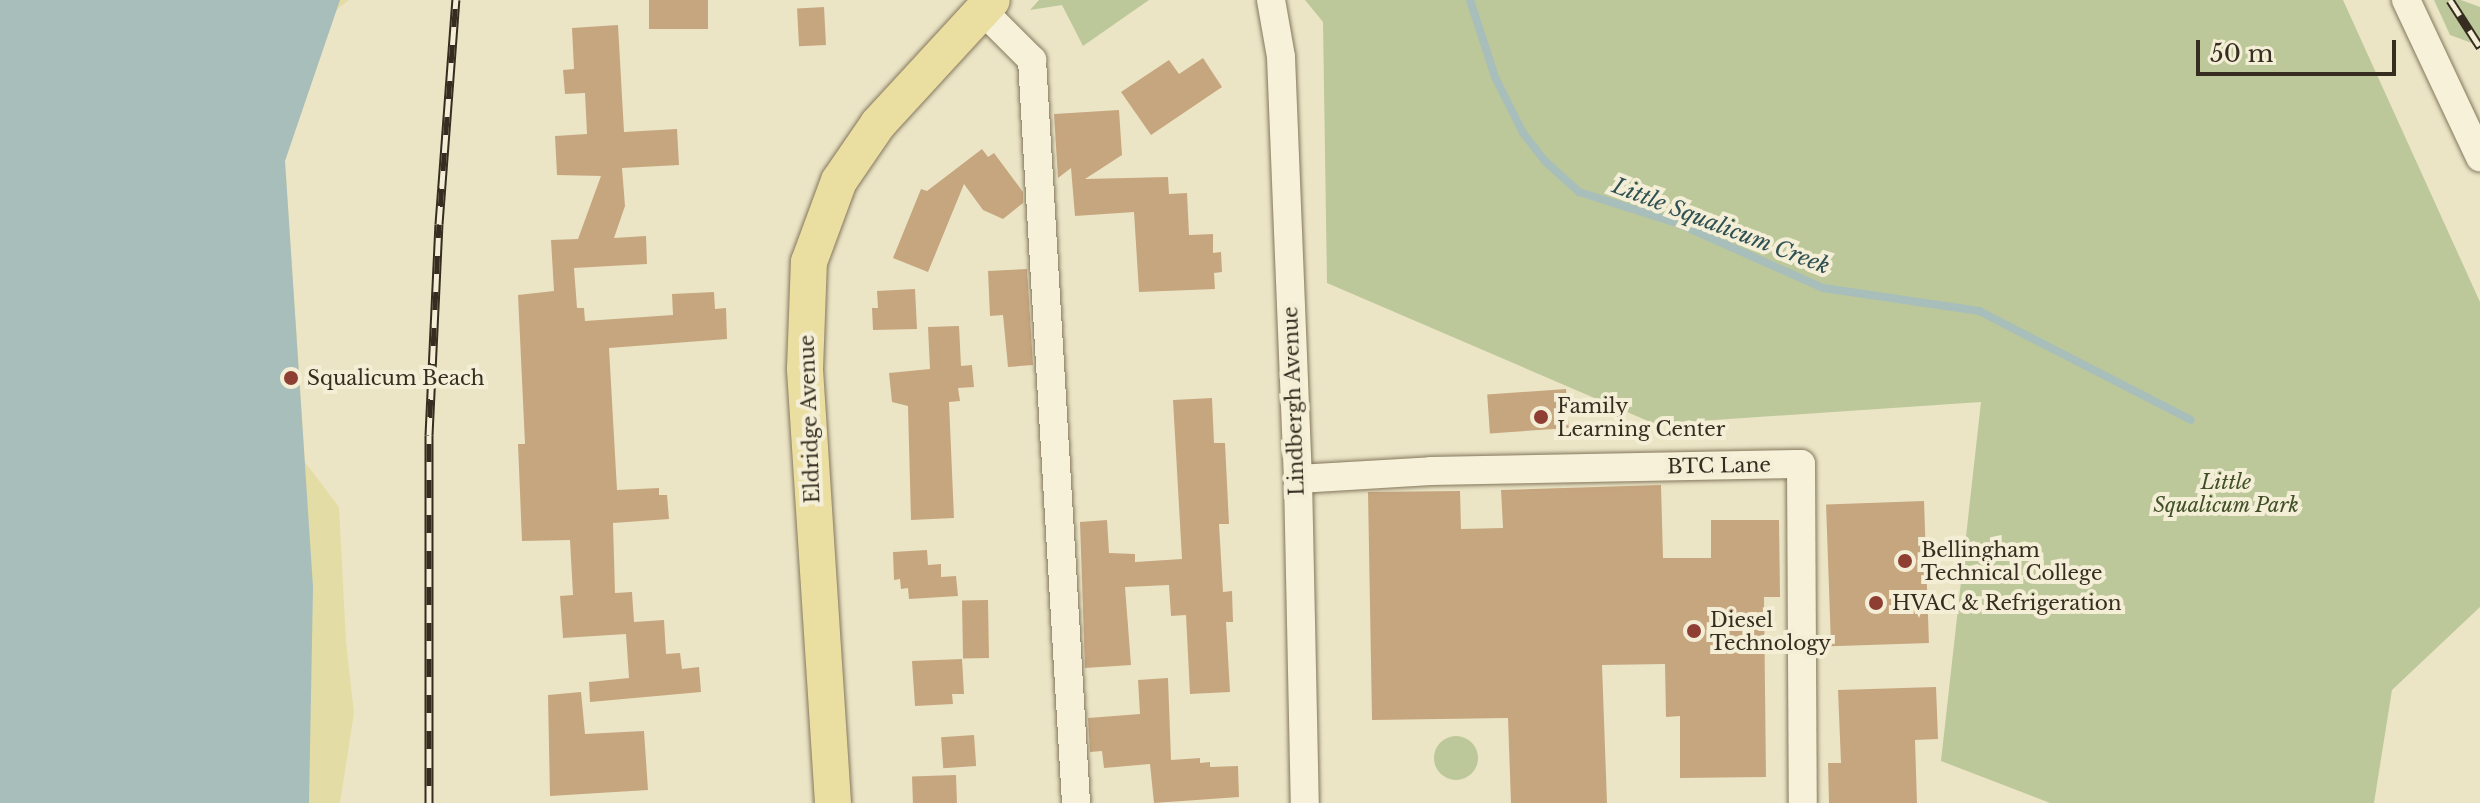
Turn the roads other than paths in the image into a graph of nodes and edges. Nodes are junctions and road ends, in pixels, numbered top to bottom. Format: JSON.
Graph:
{"nodes":[{"id":1,"x":1271,"y":0,"type":"edge"},
{"id":2,"x":2406,"y":0,"type":"edge"},
{"id":3,"x":987,"y":5,"type":"edge"},
{"id":4,"x":2480,"y":157,"type":"edge"},
{"id":5,"x":1298,"y":479,"type":"junction"},
{"id":6,"x":833,"y":803,"type":"edge"},
{"id":7,"x":1076,"y":803,"type":"edge"},
{"id":8,"x":1305,"y":803,"type":"edge"},
{"id":9,"x":1803,"y":803,"type":"edge"}],
"edges":[{"from":1,"to":5,"type":"street","name":"Lindbergh Avenue"},
{"from":2,"to":4,"type":"street"},
{"from":3,"to":6,"type":"main road","name":"Eldridge Avenue"},
{"from":3,"to":7,"type":"street"},
{"from":5,"to":8,"type":"street","name":"Lindbergh Avenue"},
{"from":5,"to":9,"type":"street","name":"BTC Lane"}]}
